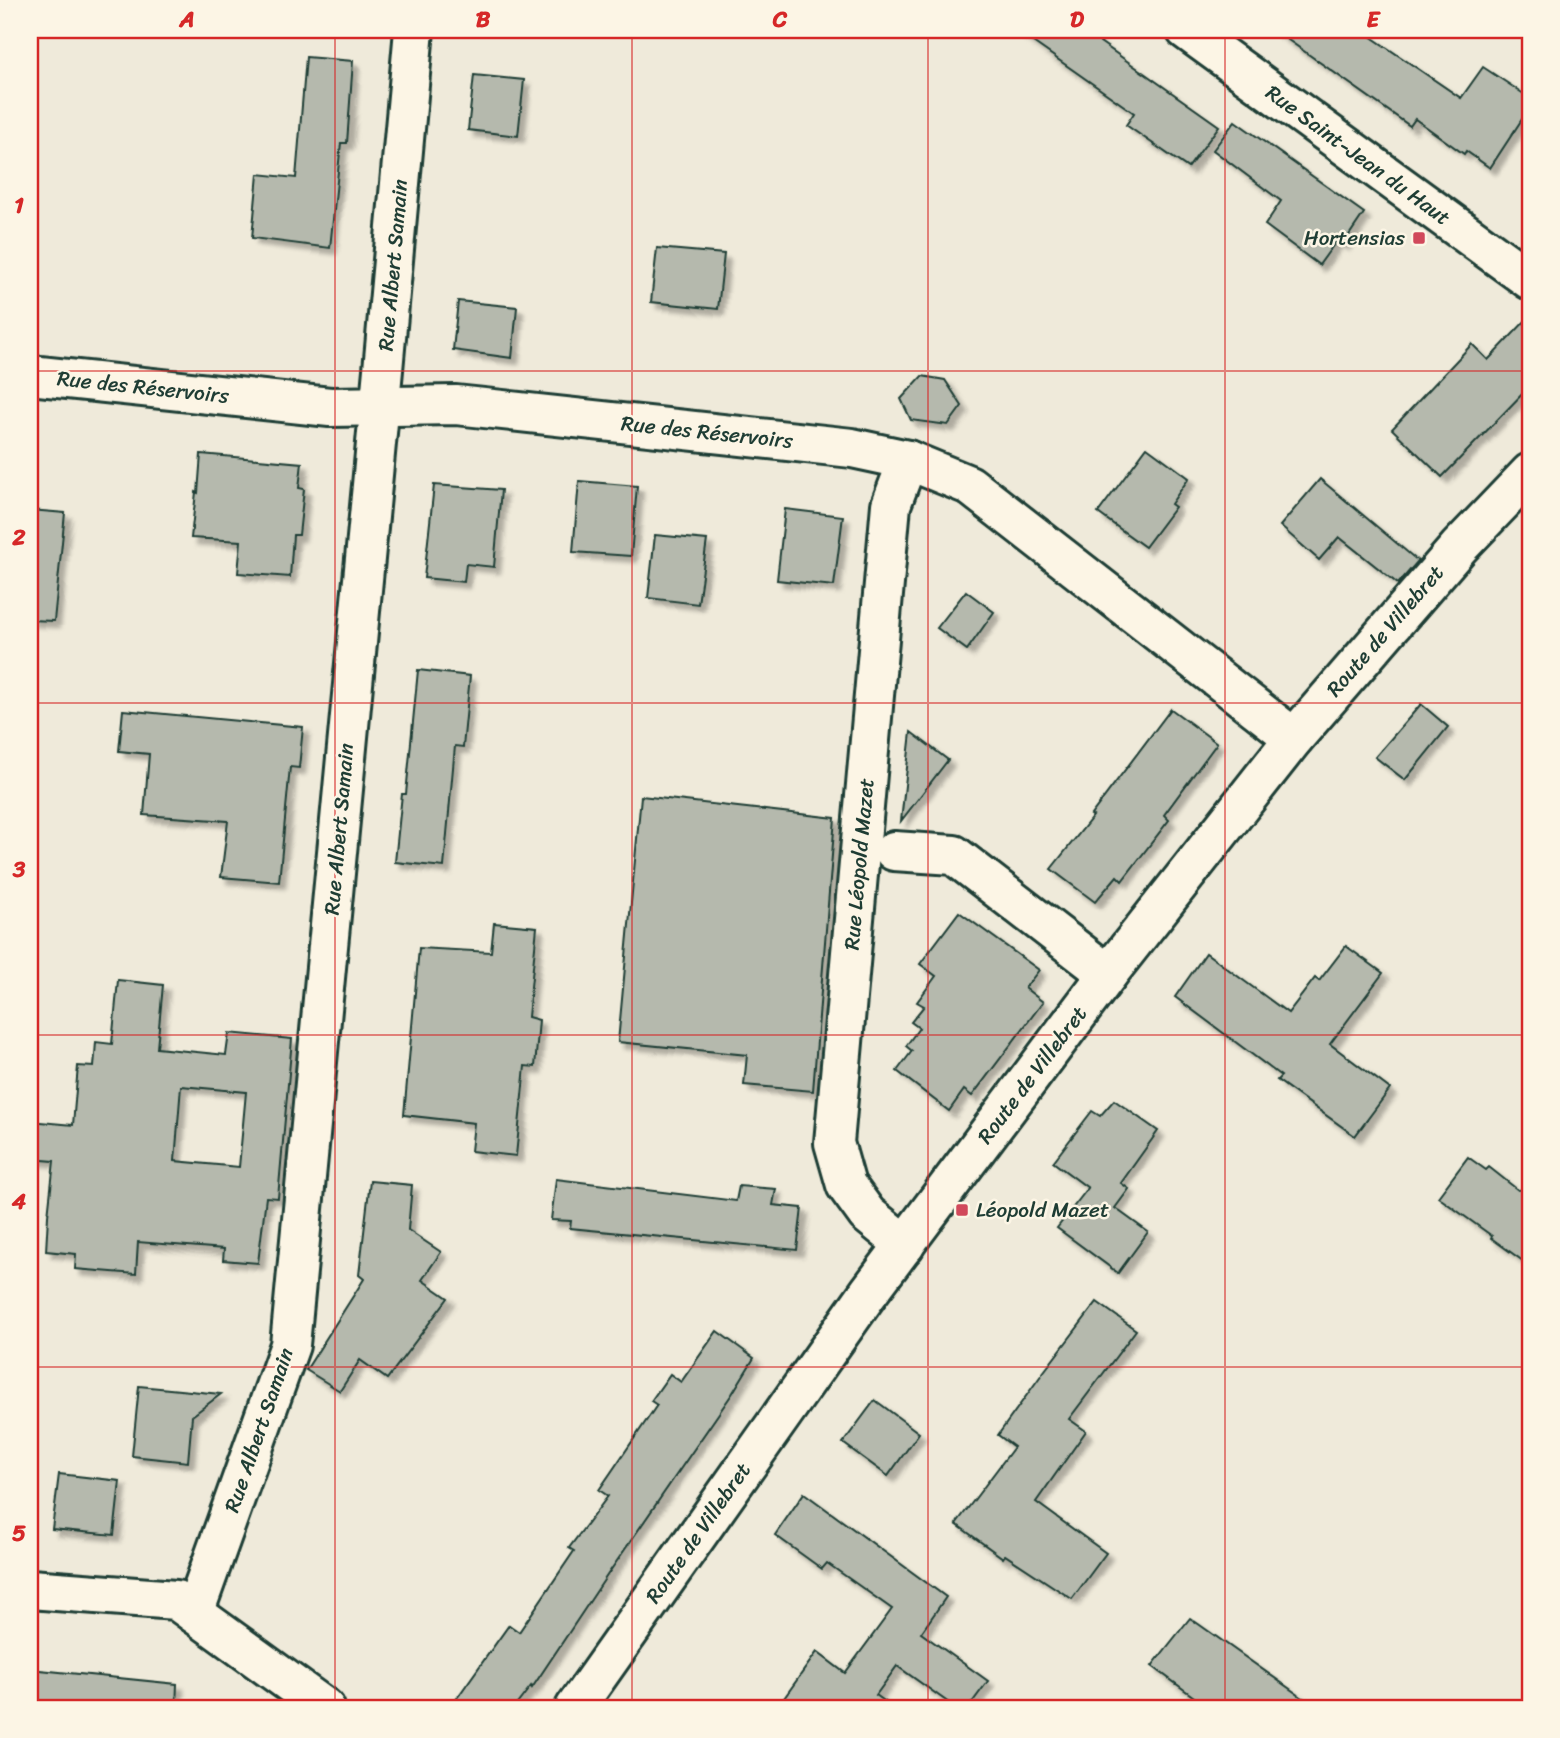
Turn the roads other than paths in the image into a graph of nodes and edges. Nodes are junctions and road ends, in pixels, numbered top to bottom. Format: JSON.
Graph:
{"nodes":[{"id":1,"x":414,"y":30,"type":"edge"},
{"id":2,"x":1185,"y":30,"type":"edge"},
{"id":3,"x":1530,"y":280,"type":"edge"},
{"id":4,"x":30,"y":375,"type":"edge"},
{"id":5,"x":380,"y":406,"type":"junction"},
{"id":6,"x":908,"y":460,"type":"junction"},
{"id":7,"x":1530,"y":473,"type":"edge"},
{"id":8,"x":1294,"y":738,"type":"junction"},
{"id":9,"x":894,"y":851,"type":"dead end"},
{"id":10,"x":1108,"y":974,"type":"junction"},
{"id":11,"x":905,"y":1244,"type":"junction"},
{"id":12,"x":30,"y":1589,"type":"edge"},
{"id":13,"x":194,"y":1613,"type":"junction"},
{"id":14,"x":325,"y":1708,"type":"edge"},
{"id":15,"x":575,"y":1708,"type":"edge"}],
"edges":[{"from":1,"to":5,"type":"street","name":"Rue Albert Samain"},
{"from":2,"to":3,"type":"street","name":"Rue Saint-Jean du Haut"},
{"from":4,"to":5,"type":"street","name":"Rue des Réservoirs"},
{"from":5,"to":6,"type":"street","name":"Rue des Réservoirs"},
{"from":5,"to":13,"type":"street","name":"Rue Albert Samain"},
{"from":6,"to":8,"type":"street","name":"Rue des Réservoirs"},
{"from":6,"to":11,"type":"street","name":"Rue Léopold Mazet"},
{"from":7,"to":8,"type":"street","name":"Route de Villebret"},
{"from":8,"to":10,"type":"street","name":"Route de Villebret"},
{"from":9,"to":10,"type":"street"},
{"from":10,"to":11,"type":"street","name":"Route de Villebret"},
{"from":11,"to":15,"type":"street","name":"Route de Villebret"},
{"from":12,"to":13,"type":"street"},
{"from":13,"to":14,"type":"street"}]}
